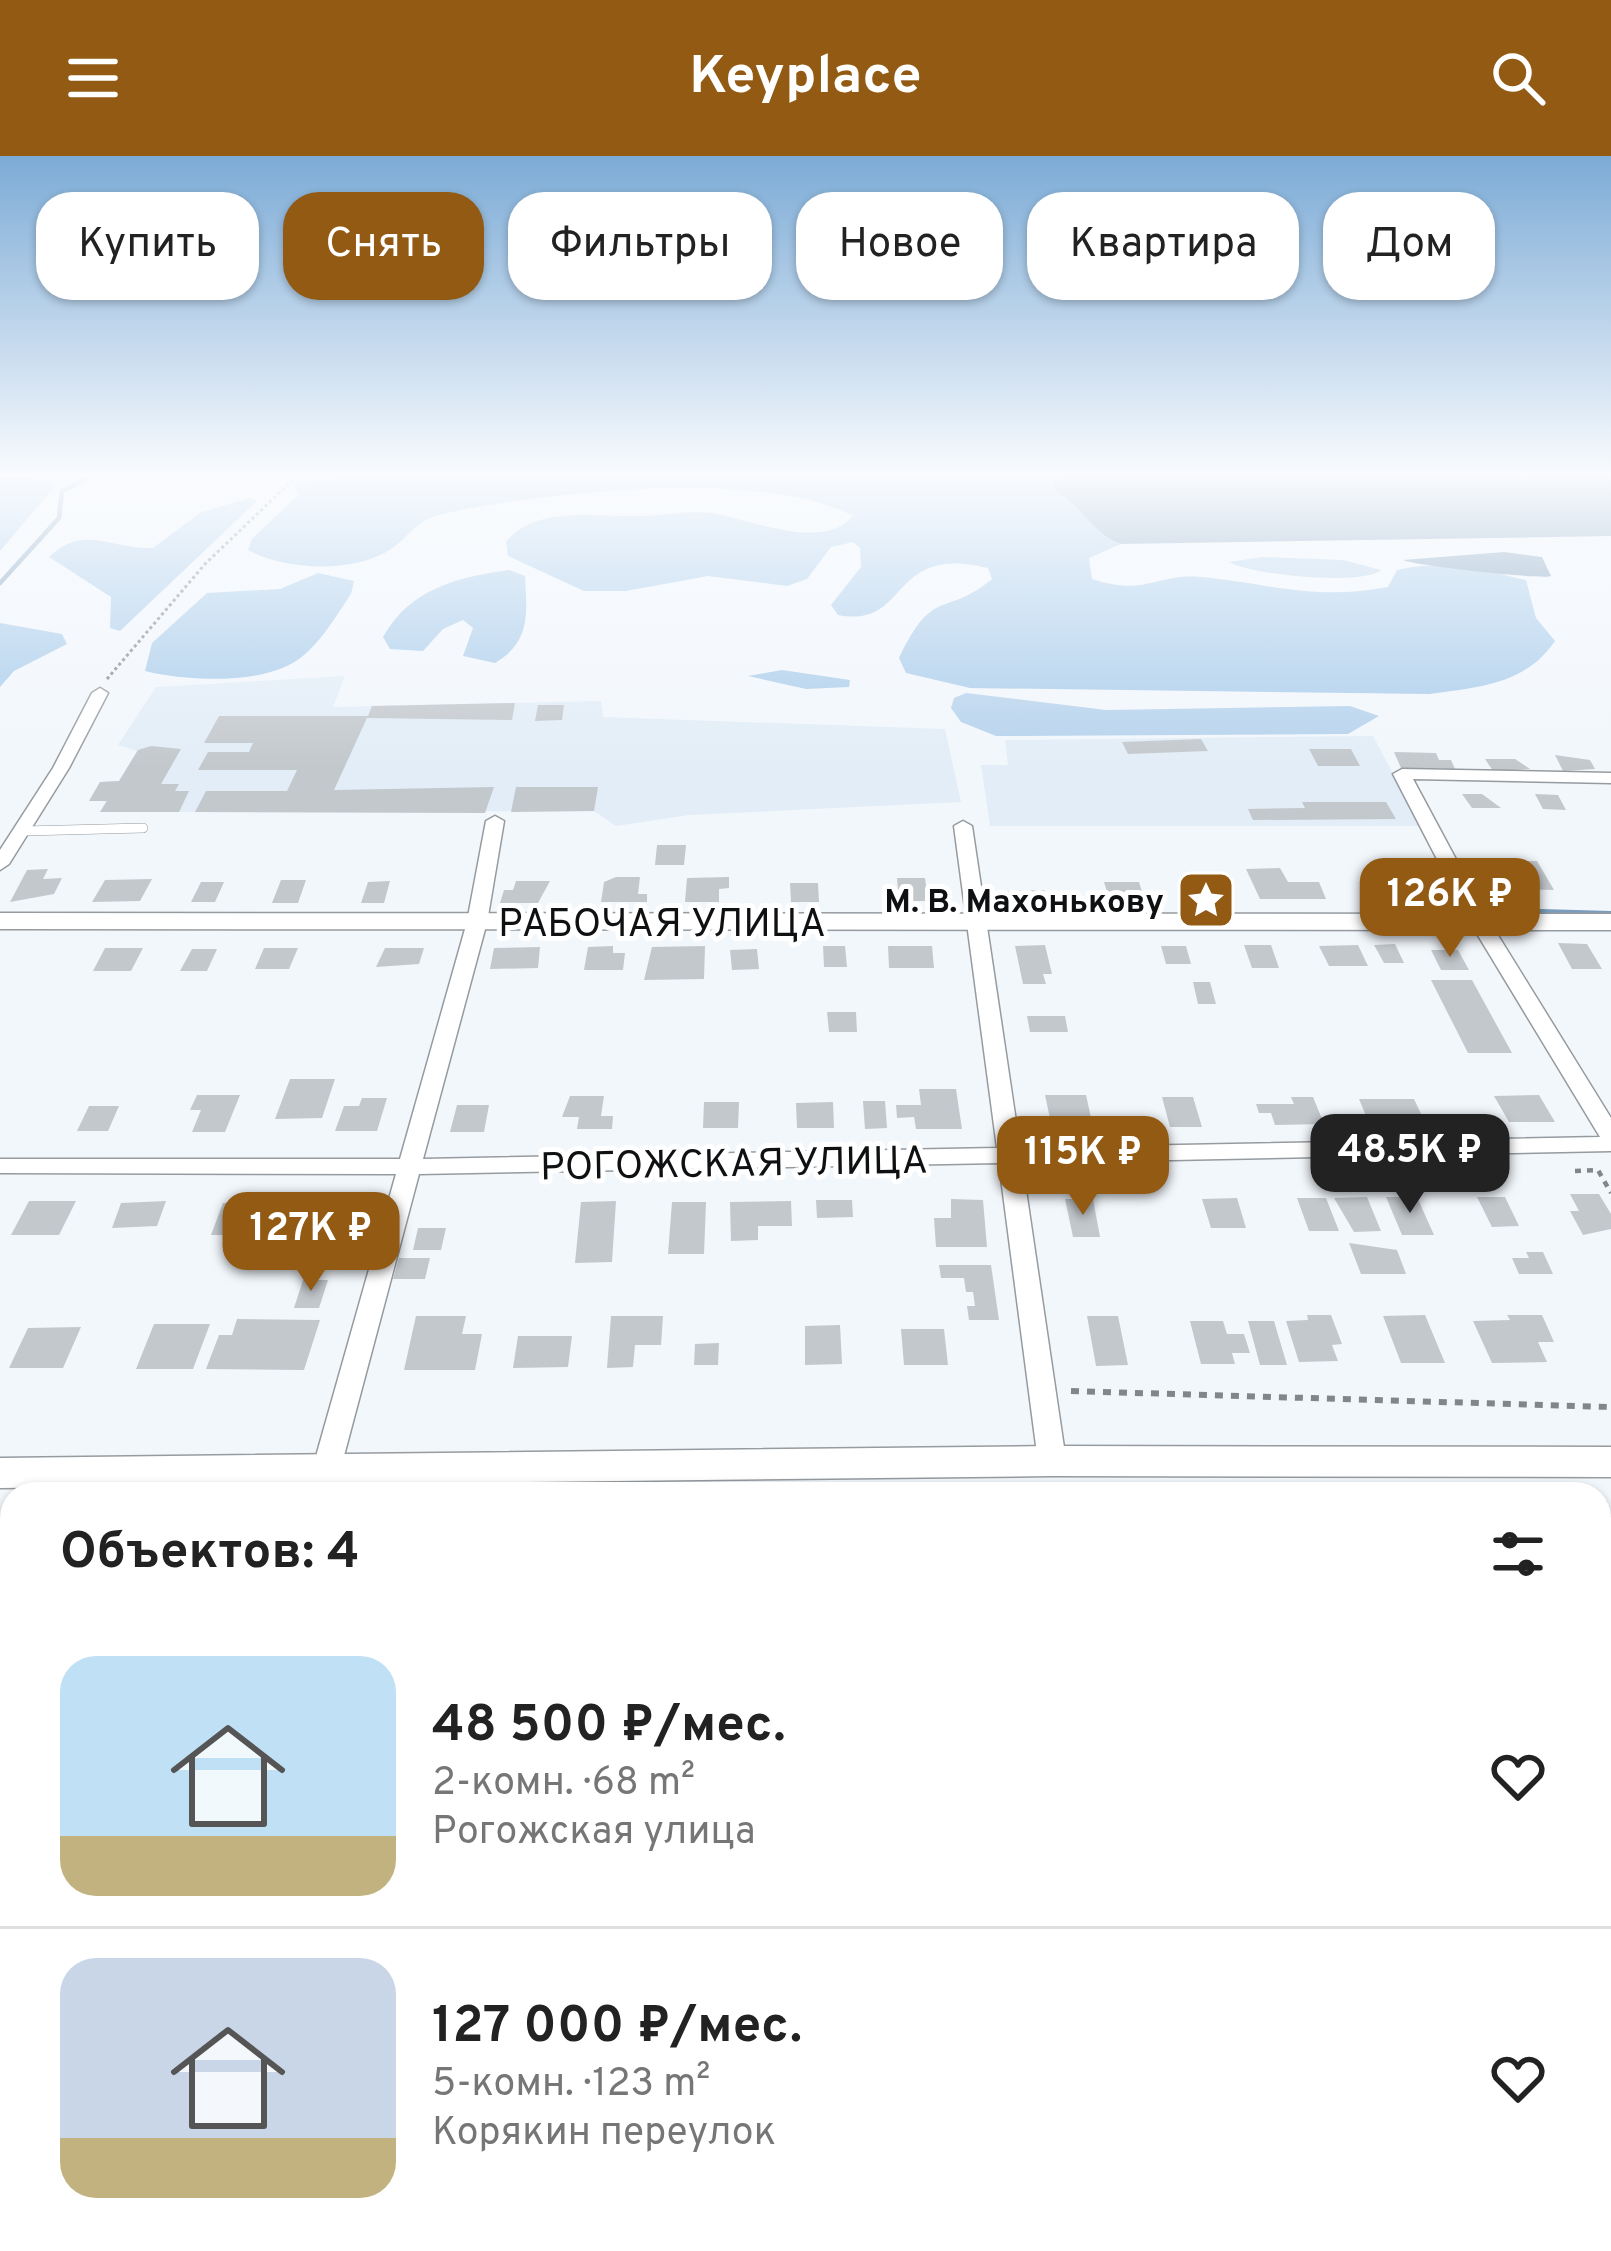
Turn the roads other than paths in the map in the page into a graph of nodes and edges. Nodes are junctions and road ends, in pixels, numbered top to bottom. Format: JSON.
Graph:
{"nodes":[{"id":1,"x":100,"y":693,"type":"road end"},
{"id":2,"x":1611,"y":778,"type":"edge"},
{"id":3,"x":495,"y":821,"type":"dead end"},
{"id":4,"x":964,"y":826,"type":"dead end"},
{"id":5,"x":143,"y":829,"type":"dead end"},
{"id":6,"x":25,"y":831,"type":"junction"},
{"id":7,"x":0,"y":864,"type":"edge"},
{"id":8,"x":1478,"y":919,"type":"junction"},
{"id":9,"x":0,"y":921,"type":"edge"},
{"id":10,"x":477,"y":922,"type":"junction"},
{"id":11,"x":981,"y":922,"type":"junction"},
{"id":12,"x":1611,"y":922,"type":"edge"},
{"id":13,"x":1611,"y":1140,"type":"edge"},
{"id":14,"x":1013,"y":1158,"type":"junction"},
{"id":15,"x":0,"y":1166,"type":"edge"},
{"id":16,"x":408,"y":1167,"type":"junction"},
{"id":17,"x":1052,"y":1461,"type":"junction"},
{"id":18,"x":1611,"y":1462,"type":"edge"},
{"id":19,"x":327,"y":1467,"type":"junction"},
{"id":20,"x":0,"y":1473,"type":"edge"}],
"edges":[{"from":1,"to":6,"type":"street"},
{"from":2,"to":8,"type":"street"},
{"from":3,"to":10,"type":"street"},
{"from":4,"to":11,"type":"street"},
{"from":5,"to":6,"type":"lane"},
{"from":6,"to":7,"type":"street"},
{"from":8,"to":11,"type":"main road","name":"РАБОЧАЯ УЛИЦА"},
{"from":8,"to":12,"type":"main road","name":"РАБОЧАЯ УЛИЦА"},
{"from":8,"to":13,"type":"street"},
{"from":9,"to":10,"type":"main road","name":"РАБОЧАЯ УЛИЦА"},
{"from":10,"to":11,"type":"main road","name":"РАБОЧАЯ УЛИЦА"},
{"from":10,"to":16,"type":"street"},
{"from":11,"to":14,"type":"street"},
{"from":13,"to":14,"type":"street","name":"РОГОЖСКАЯ УЛИЦА"},
{"from":14,"to":16,"type":"street","name":"РОГОЖСКАЯ УЛИЦА"},
{"from":14,"to":17,"type":"street"},
{"from":15,"to":16,"type":"street","name":"РОГОЖСКАЯ УЛИЦА"},
{"from":16,"to":19,"type":"street"},
{"from":17,"to":18,"type":"main road"},
{"from":17,"to":19,"type":"main road"},
{"from":19,"to":20,"type":"main road"}]}
